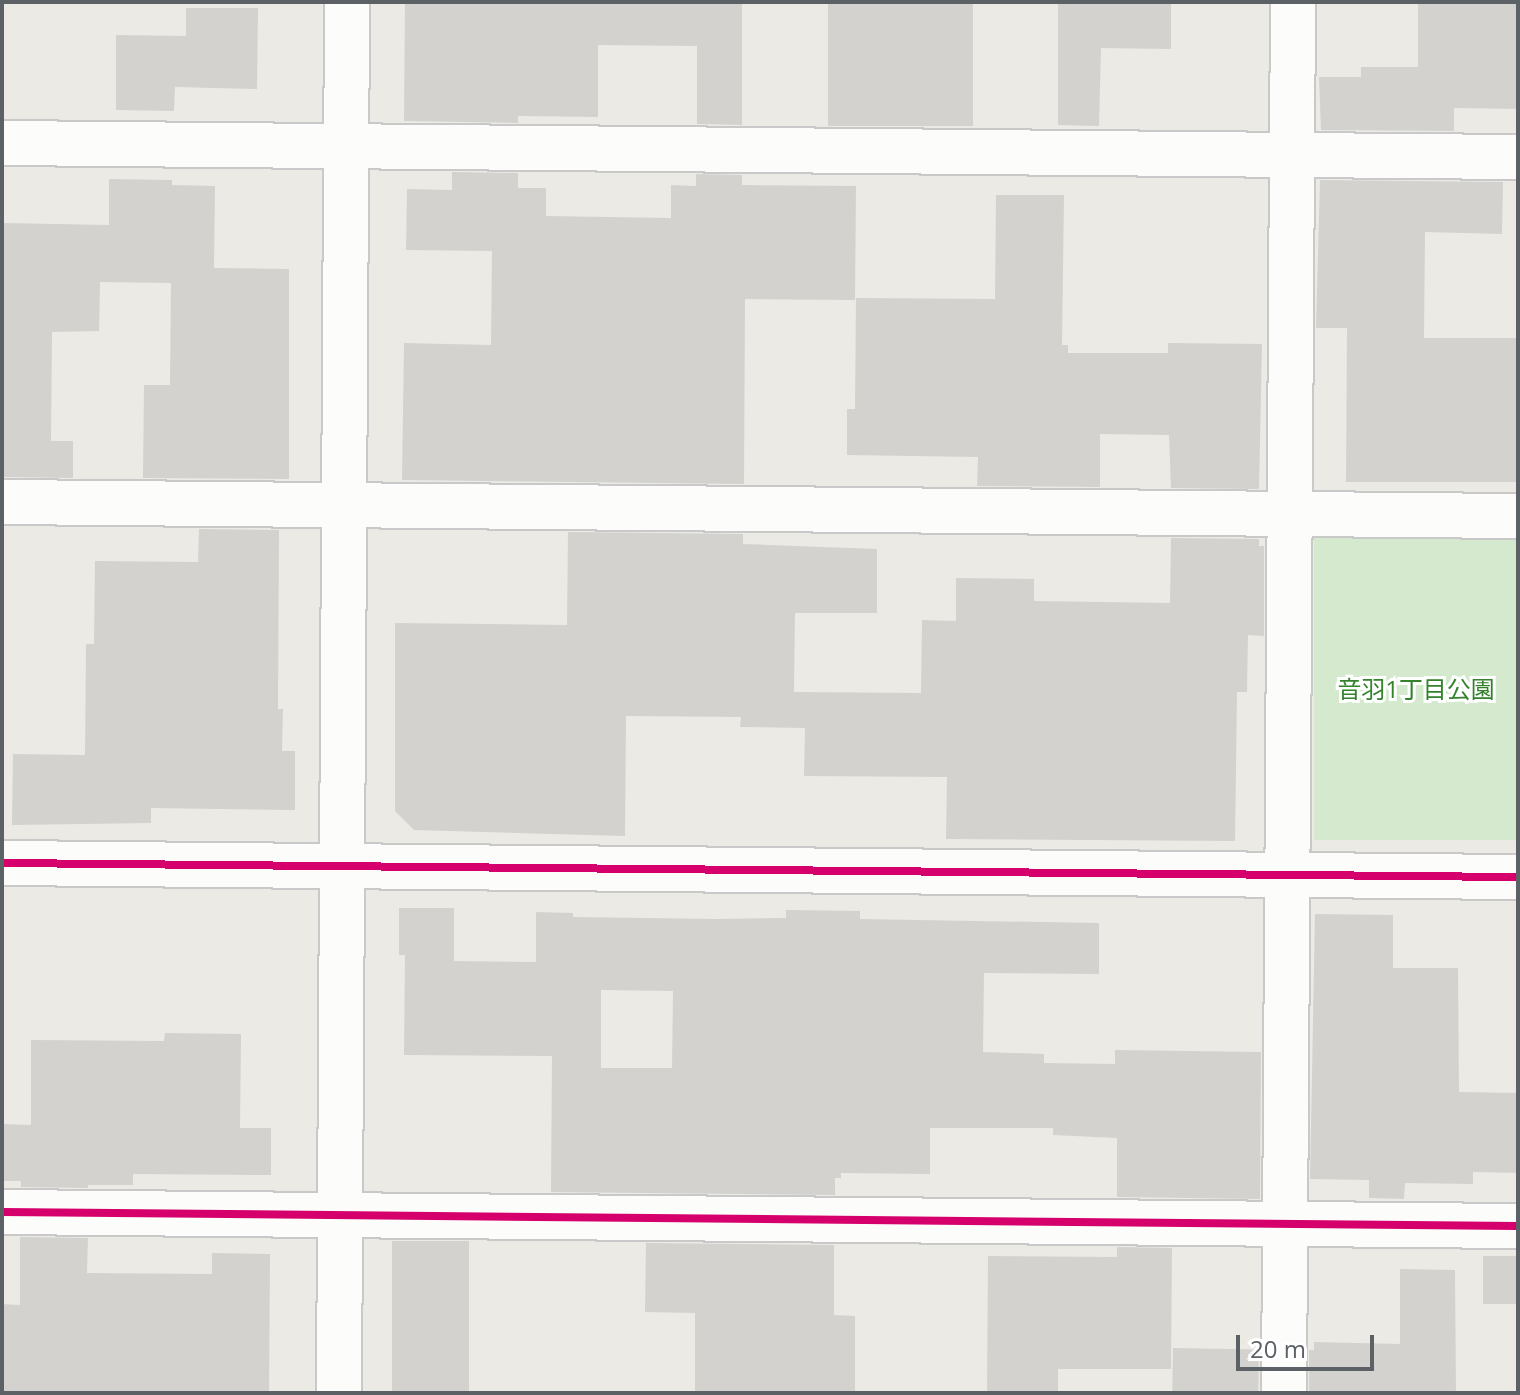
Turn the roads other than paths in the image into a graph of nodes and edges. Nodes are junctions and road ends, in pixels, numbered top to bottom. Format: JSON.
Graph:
{"nodes":[{"id":1,"x":347,"y":2,"type":"edge"},
{"id":2,"x":1293,"y":2,"type":"edge"},
{"id":3,"x":2,"y":143,"type":"edge"},
{"id":4,"x":346,"y":146,"type":"junction"},
{"id":5,"x":1292,"y":155,"type":"junction"},
{"id":6,"x":1518,"y":157,"type":"edge"},
{"id":7,"x":2,"y":502,"type":"edge"},
{"id":8,"x":344,"y":505,"type":"junction"},
{"id":9,"x":1289,"y":514,"type":"junction"},
{"id":10,"x":1518,"y":516,"type":"edge"},
{"id":11,"x":2,"y":863,"type":"edge"},
{"id":12,"x":342,"y":866,"type":"junction"},
{"id":13,"x":1287,"y":875,"type":"junction"},
{"id":14,"x":1518,"y":877,"type":"edge"},
{"id":15,"x":2,"y":1212,"type":"edge"},
{"id":16,"x":340,"y":1215,"type":"junction"},
{"id":17,"x":1285,"y":1224,"type":"junction"},
{"id":18,"x":1518,"y":1226,"type":"edge"},
{"id":19,"x":339,"y":1393,"type":"edge"},
{"id":20,"x":1284,"y":1393,"type":"edge"}],
"edges":[{"from":1,"to":4,"type":"street"},
{"from":2,"to":5,"type":"street"},
{"from":3,"to":4,"type":"street"},
{"from":4,"to":5,"type":"street"},
{"from":4,"to":8,"type":"street"},
{"from":5,"to":6,"type":"street"},
{"from":5,"to":9,"type":"street"},
{"from":7,"to":8,"type":"street"},
{"from":8,"to":9,"type":"street"},
{"from":8,"to":12,"type":"street"},
{"from":9,"to":10,"type":"street"},
{"from":9,"to":13,"type":"street"},
{"from":11,"to":12,"type":"street"},
{"from":12,"to":13,"type":"street"},
{"from":12,"to":16,"type":"street"},
{"from":13,"to":14,"type":"street"},
{"from":13,"to":17,"type":"street"},
{"from":15,"to":16,"type":"street"},
{"from":16,"to":17,"type":"street"},
{"from":16,"to":19,"type":"street"},
{"from":17,"to":18,"type":"street"},
{"from":17,"to":20,"type":"street"}]}
